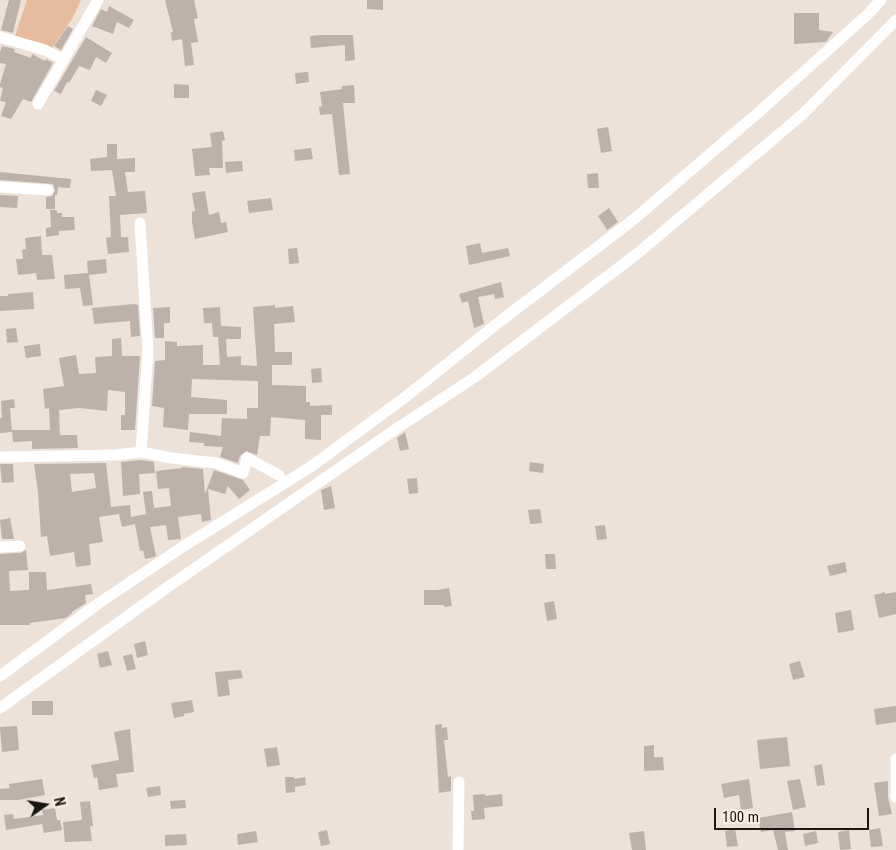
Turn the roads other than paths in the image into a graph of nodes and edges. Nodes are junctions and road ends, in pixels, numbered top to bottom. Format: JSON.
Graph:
{"nodes":[{"id":1,"x":98,"y":0,"type":"edge"},
{"id":2,"x":881,"y":0,"type":"edge"},
{"id":3,"x":896,"y":20,"type":"edge"},
{"id":4,"x":0,"y":37,"type":"edge"},
{"id":5,"x":62,"y":59,"type":"junction"},
{"id":6,"x":38,"y":104,"type":"dead end"},
{"id":7,"x":0,"y":187,"type":"edge"},
{"id":8,"x":48,"y":190,"type":"dead end"},
{"id":9,"x":140,"y":223,"type":"dead end"},
{"id":10,"x":141,"y":452,"type":"junction"},
{"id":11,"x":0,"y":457,"type":"edge"},
{"id":12,"x":279,"y":475,"type":"dead end"},
{"id":13,"x":20,"y":546,"type":"dead end"},
{"id":14,"x":0,"y":547,"type":"edge"},
{"id":15,"x":5,"y":665,"type":"edge"},
{"id":16,"x":0,"y":676,"type":"edge"},
{"id":17,"x":0,"y":708,"type":"edge"},
{"id":18,"x":896,"y":759,"type":"edge"},
{"id":19,"x":459,"y":782,"type":"dead end"},
{"id":20,"x":896,"y":797,"type":"edge"},
{"id":21,"x":458,"y":850,"type":"edge"}],
"edges":[{"from":1,"to":5,"type":"street"},
{"from":2,"to":15,"type":"street"},
{"from":3,"to":17,"type":"street"},
{"from":4,"to":5,"type":"street"},
{"from":5,"to":6,"type":"street"},
{"from":7,"to":8,"type":"street"},
{"from":9,"to":10,"type":"street"},
{"from":10,"to":11,"type":"street"},
{"from":10,"to":12,"type":"street"},
{"from":13,"to":14,"type":"street"},
{"from":15,"to":16,"type":"street"},
{"from":18,"to":20,"type":"street"},
{"from":19,"to":21,"type":"street"}]}
